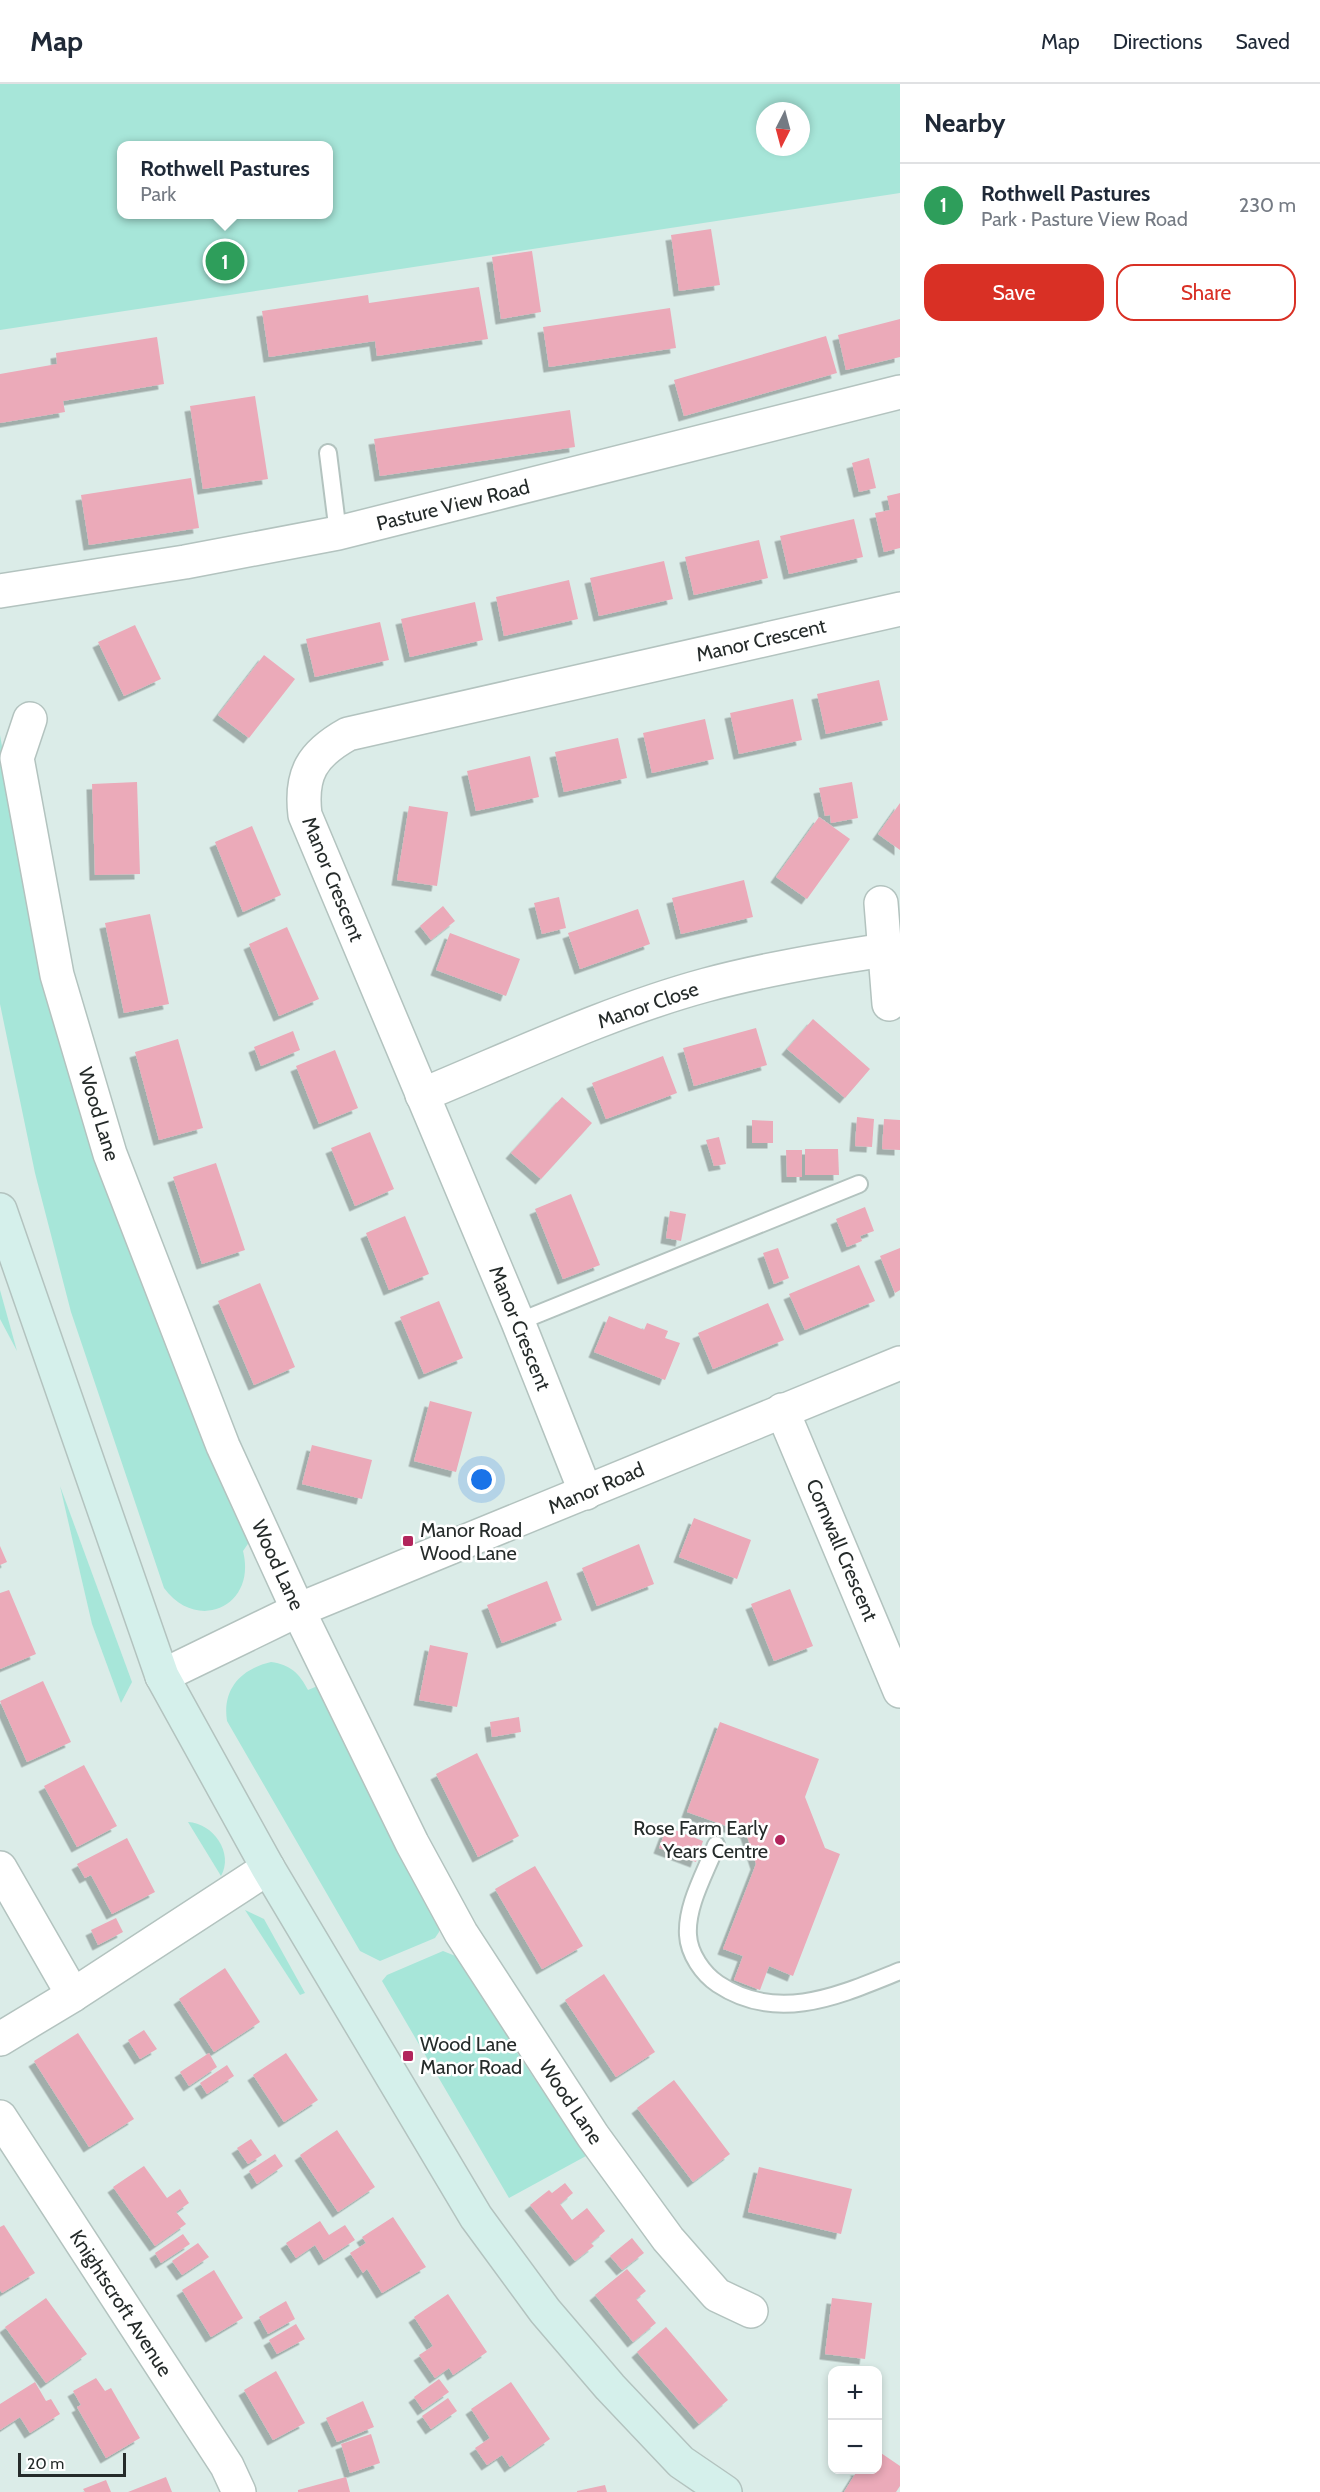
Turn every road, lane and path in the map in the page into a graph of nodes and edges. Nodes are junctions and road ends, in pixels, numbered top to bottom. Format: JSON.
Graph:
{"nodes":[{"id":1,"x":900,"y":392,"type":"edge"},
{"id":2,"x":328,"y":453,"type":"dead end"},
{"id":3,"x":338,"y":533,"type":"junction"},
{"id":4,"x":0,"y":591,"type":"edge"},
{"id":5,"x":900,"y":609,"type":"edge"},
{"id":6,"x":30,"y":719,"type":"dead end"},
{"id":7,"x":881,"y":903,"type":"dead end"},
{"id":8,"x":885,"y":950,"type":"junction"},
{"id":9,"x":889,"y":1004,"type":"dead end"},
{"id":10,"x":422,"y":1095,"type":"junction"},
{"id":11,"x":859,"y":1184,"type":"dead end"},
{"id":12,"x":0,"y":1210,"type":"edge"},
{"id":13,"x":518,"y":1322,"type":"junction"},
{"id":14,"x":900,"y":1363,"type":"edge"},
{"id":15,"x":782,"y":1410,"type":"junction"},
{"id":16,"x":586,"y":1493,"type":"junction"},
{"id":17,"x":298,"y":1610,"type":"junction"},
{"id":18,"x":162,"y":1676,"type":"junction"},
{"id":19,"x":900,"y":1691,"type":"edge"},
{"id":20,"x":717,"y":1845,"type":"dead end"},
{"id":21,"x":0,"y":1868,"type":"edge"},
{"id":22,"x":268,"y":1868,"type":"junction"},
{"id":23,"x":900,"y":1971,"type":"edge"},
{"id":24,"x":73,"y":1995,"type":"junction"},
{"id":25,"x":0,"y":2039,"type":"edge"},
{"id":26,"x":0,"y":2117,"type":"edge"},
{"id":27,"x":751,"y":2311,"type":"dead end"},
{"id":28,"x":238,"y":2492,"type":"edge"},
{"id":29,"x":724,"y":2492,"type":"edge"}],
"edges":[{"from":1,"to":3,"type":"street","name":"Pasture View Road"},
{"from":2,"to":3,"type":"lane"},
{"from":3,"to":4,"type":"street","name":"Pasture View Road"},
{"from":5,"to":10,"type":"street","name":"Manor Crescent"},
{"from":6,"to":17,"type":"street","name":"Wood Lane"},
{"from":7,"to":8,"type":"street"},
{"from":8,"to":9,"type":"street"},
{"from":8,"to":10,"type":"street","name":"Manor Close"},
{"from":10,"to":13,"type":"street","name":"Manor Crescent"},
{"from":11,"to":13,"type":"lane"},
{"from":12,"to":18,"type":"street"},
{"from":13,"to":16,"type":"street","name":"Manor Crescent"},
{"from":14,"to":15,"type":"street","name":"Manor Road"},
{"from":15,"to":16,"type":"street","name":"Manor Road"},
{"from":15,"to":19,"type":"street","name":"Cornwall Crescent"},
{"from":16,"to":17,"type":"street","name":"Manor Road"},
{"from":17,"to":18,"type":"street","name":"Manor Road"},
{"from":17,"to":27,"type":"street","name":"Wood Lane"},
{"from":18,"to":22,"type":"street"},
{"from":20,"to":23,"type":"lane"},
{"from":21,"to":24,"type":"street"},
{"from":22,"to":24,"type":"street"},
{"from":22,"to":29,"type":"street"},
{"from":24,"to":25,"type":"street"},
{"from":26,"to":28,"type":"street","name":"Knightscroft Avenue"}]}
